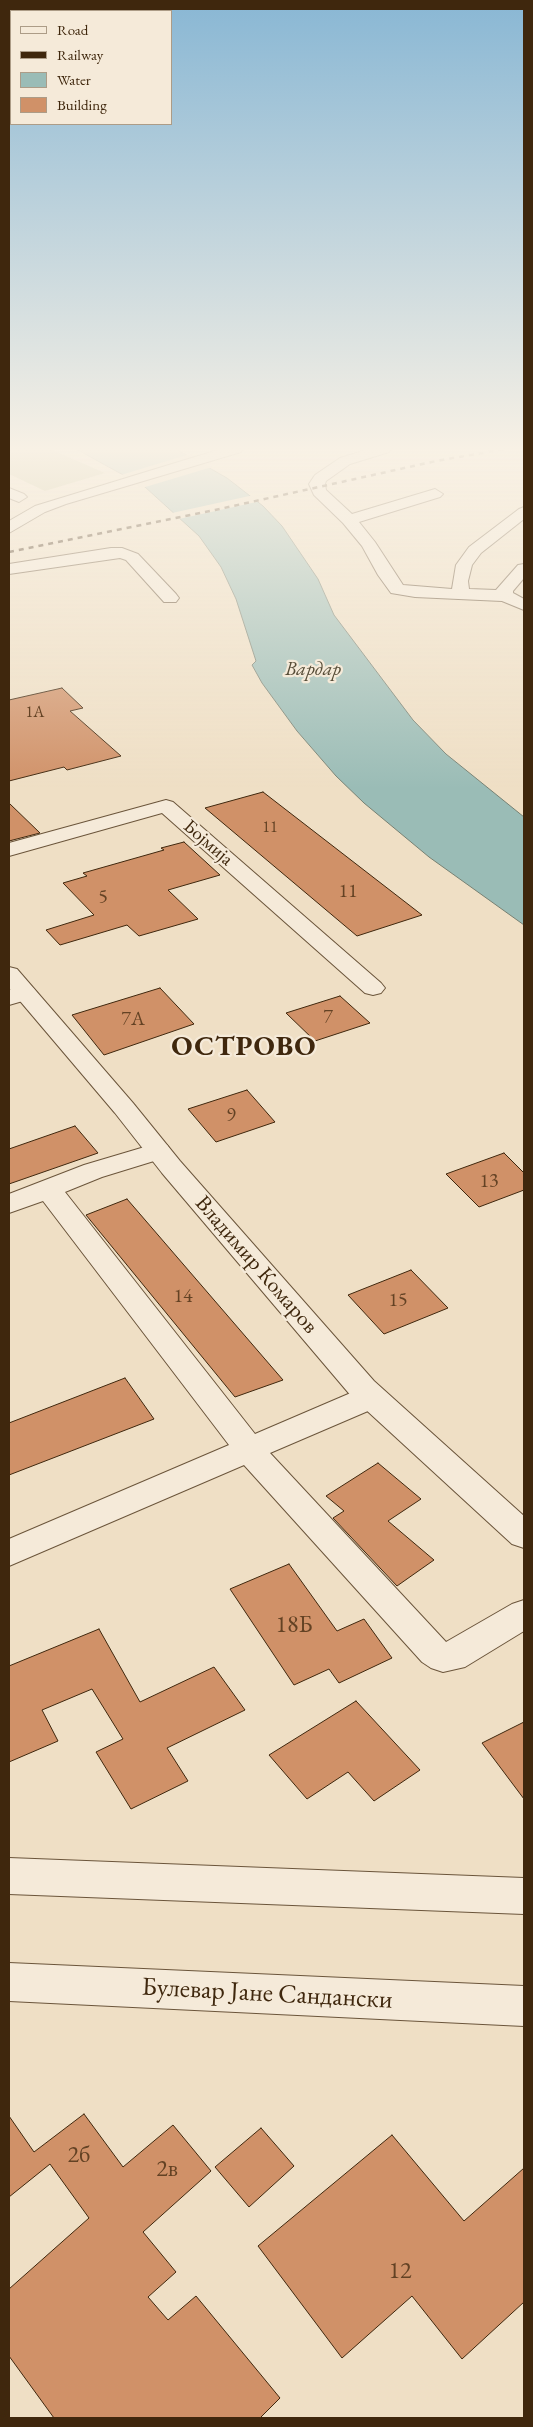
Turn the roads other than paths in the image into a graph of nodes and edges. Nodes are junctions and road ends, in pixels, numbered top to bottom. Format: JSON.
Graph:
{"nodes":[{"id":1,"x":52,"y":562,"type":"edge"},
{"id":2,"x":137,"y":562,"type":"edge"},
{"id":3,"x":379,"y":562,"type":"edge"},
{"id":4,"x":466,"y":562,"type":"edge"},
{"id":5,"x":9,"y":569,"type":"edge"},
{"id":6,"x":524,"y":570,"type":"edge"},
{"id":7,"x":461,"y":595,"type":"junction"},
{"id":8,"x":505,"y":596,"type":"junction"},
{"id":9,"x":170,"y":598,"type":"dead end"},
{"id":10,"x":524,"y":605,"type":"edge"},
{"id":11,"x":9,"y":850,"type":"edge"},
{"id":12,"x":373,"y":988,"type":"dead end"},
{"id":13,"x":14,"y":989,"type":"edge"},
{"id":14,"x":158,"y":1151,"type":"junction"},
{"id":15,"x":48,"y":1189,"type":"junction"},
{"id":16,"x":9,"y":1204,"type":"edge"},
{"id":17,"x":371,"y":1397,"type":"junction"},
{"id":18,"x":251,"y":1451,"type":"junction"},
{"id":19,"x":524,"y":1535,"type":"edge"},
{"id":20,"x":9,"y":1553,"type":"edge"},
{"id":21,"x":524,"y":1614,"type":"edge"},
{"id":22,"x":9,"y":1876,"type":"edge"},
{"id":23,"x":524,"y":1896,"type":"edge"},
{"id":24,"x":9,"y":1982,"type":"edge"},
{"id":25,"x":524,"y":2006,"type":"edge"}],
"edges":[{"from":1,"to":5,"type":"street"},
{"from":2,"to":9,"type":"street"},
{"from":3,"to":7,"type":"street"},
{"from":4,"to":7,"type":"street"},
{"from":6,"to":8,"type":"street"},
{"from":7,"to":8,"type":"street"},
{"from":8,"to":10,"type":"street"},
{"from":11,"to":12,"type":"street","name":"Бојмија"},
{"from":13,"to":14,"type":"street","name":"Владимир Комаров"},
{"from":14,"to":15,"type":"street"},
{"from":14,"to":17,"type":"street","name":"Владимир Комаров"},
{"from":15,"to":16,"type":"street"},
{"from":15,"to":18,"type":"street"},
{"from":17,"to":18,"type":"street"},
{"from":17,"to":19,"type":"street","name":"Владимир Комаров"},
{"from":18,"to":20,"type":"street"},
{"from":18,"to":21,"type":"street"},
{"from":22,"to":23,"type":"street"},
{"from":24,"to":25,"type":"street","name":"Булевар Јане Сандански"}]}
